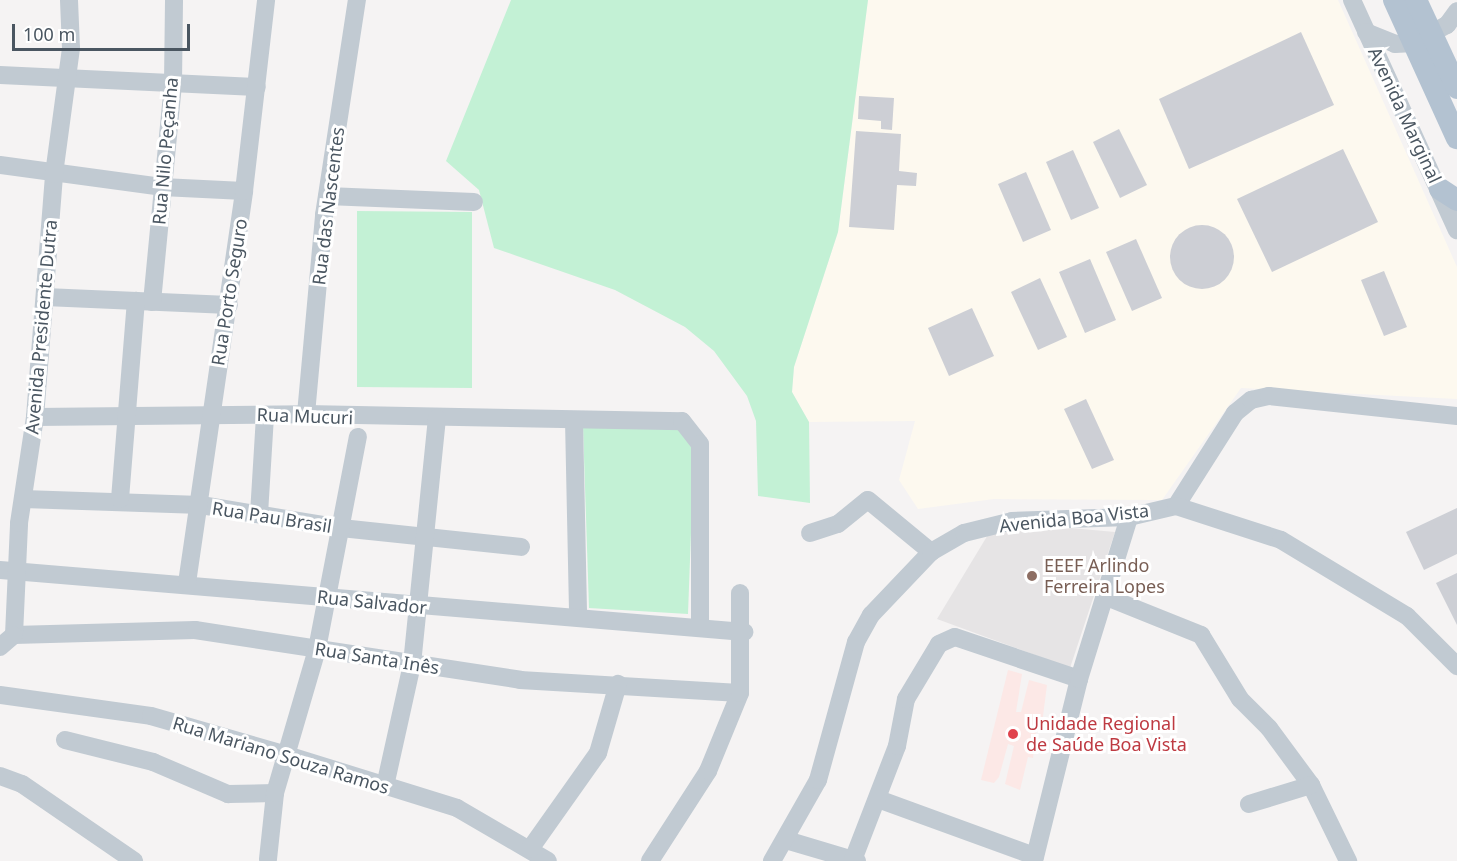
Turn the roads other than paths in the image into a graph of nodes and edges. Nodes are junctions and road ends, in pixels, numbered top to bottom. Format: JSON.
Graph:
{"nodes":[{"id":1,"x":69,"y":0,"type":"edge"},
{"id":2,"x":174,"y":0,"type":"edge"},
{"id":3,"x":266,"y":0,"type":"edge"},
{"id":4,"x":357,"y":0,"type":"edge"},
{"id":5,"x":1352,"y":0,"type":"edge"},
{"id":6,"x":1394,"y":0,"type":"edge"},
{"id":7,"x":1416,"y":0,"type":"edge"},
{"id":8,"x":1457,"y":11,"type":"edge"},
{"id":9,"x":1366,"y":32,"type":"junction"},
{"id":10,"x":1423,"y":40,"type":"junction"},
{"id":11,"x":0,"y":75,"type":"edge"},
{"id":12,"x":68,"y":78,"type":"junction"},
{"id":13,"x":173,"y":83,"type":"junction"},
{"id":14,"x":256,"y":87,"type":"junction"},
{"id":15,"x":1457,"y":88,"type":"edge"},
{"id":16,"x":1457,"y":138,"type":"edge"},
{"id":17,"x":0,"y":165,"type":"edge"},
{"id":18,"x":54,"y":174,"type":"junction"},
{"id":19,"x":162,"y":187,"type":"junction"},
{"id":20,"x":244,"y":191,"type":"junction"},
{"id":21,"x":1448,"y":194,"type":"edge"},
{"id":22,"x":327,"y":196,"type":"junction"},
{"id":23,"x":474,"y":202,"type":"dead end"},
{"id":24,"x":1457,"y":230,"type":"edge"},
{"id":25,"x":45,"y":297,"type":"junction"},
{"id":26,"x":144,"y":301,"type":"junction"},
{"id":27,"x":229,"y":305,"type":"junction"},
{"id":28,"x":210,"y":413,"type":"junction"},
{"id":29,"x":306,"y":414,"type":"junction"},
{"id":30,"x":265,"y":415,"type":"junction"},
{"id":31,"x":1457,"y":416,"type":"edge"},
{"id":32,"x":35,"y":417,"type":"junction"},
{"id":33,"x":126,"y":418,"type":"junction"},
{"id":34,"x":437,"y":418,"type":"junction"},
{"id":35,"x":574,"y":420,"type":"junction"},
{"id":36,"x":358,"y":437,"type":"dead end"},
{"id":37,"x":23,"y":499,"type":"junction"},
{"id":38,"x":120,"y":499,"type":"junction"},
{"id":39,"x":201,"y":505,"type":"junction"},
{"id":40,"x":1176,"y":506,"type":"junction"},
{"id":41,"x":259,"y":514,"type":"junction"},
{"id":42,"x":1129,"y":517,"type":"junction"},
{"id":43,"x":340,"y":528,"type":"junction"},
{"id":44,"x":810,"y":533,"type":"dead end"},
{"id":45,"x":423,"y":536,"type":"junction"},
{"id":46,"x":521,"y":547,"type":"dead end"},
{"id":47,"x":930,"y":552,"type":"junction"},
{"id":48,"x":7,"y":571,"type":"edge"},
{"id":49,"x":187,"y":583,"type":"junction"},
{"id":50,"x":740,"y":592,"type":"dead end"},
{"id":51,"x":1104,"y":596,"type":"junction"},
{"id":52,"x":328,"y":597,"type":"junction"},
{"id":53,"x":417,"y":608,"type":"junction"},
{"id":54,"x":578,"y":616,"type":"junction"},
{"id":55,"x":700,"y":628,"type":"junction"},
{"id":56,"x":744,"y":632,"type":"junction"},
{"id":57,"x":7,"y":641,"type":"edge"},
{"id":58,"x":318,"y":649,"type":"junction"},
{"id":59,"x":412,"y":664,"type":"junction"},
{"id":60,"x":1457,"y":666,"type":"edge"},
{"id":61,"x":1079,"y":679,"type":"junction"},
{"id":62,"x":618,"y":684,"type":"junction"},
{"id":63,"x":740,"y":693,"type":"junction"},
{"id":64,"x":0,"y":695,"type":"edge"},
{"id":65,"x":65,"y":740,"type":"dead end"},
{"id":66,"x":286,"y":755,"type":"junction"},
{"id":67,"x":0,"y":776,"type":"edge"},
{"id":68,"x":1311,"y":785,"type":"junction"},
{"id":69,"x":385,"y":786,"type":"junction"},
{"id":70,"x":275,"y":792,"type":"junction"},
{"id":71,"x":878,"y":799,"type":"junction"},
{"id":72,"x":1249,"y":804,"type":"dead end"},
{"id":73,"x":786,"y":840,"type":"junction"},
{"id":74,"x":530,"y":849,"type":"junction"},
{"id":75,"x":1034,"y":858,"type":"edge"},
{"id":76,"x":268,"y":859,"type":"dead end"},
{"id":77,"x":855,"y":860,"type":"edge"},
{"id":78,"x":134,"y":861,"type":"edge"},
{"id":79,"x":548,"y":861,"type":"edge"},
{"id":80,"x":650,"y":861,"type":"edge"},
{"id":81,"x":772,"y":861,"type":"edge"},
{"id":82,"x":1348,"y":861,"type":"edge"}],
"edges":[{"from":1,"to":12,"type":"street","name":"Avenida Presidente Dutra"},
{"from":2,"to":13,"type":"street","name":"Rua Nilo Peçanha"},
{"from":3,"to":14,"type":"street","name":"Rua Porto Seguro"},
{"from":4,"to":22,"type":"street","name":"Rua das Nascentes"},
{"from":5,"to":9,"type":"street","name":"Avenida Marginal"},
{"from":6,"to":10,"type":"main road"},
{"from":7,"to":10,"type":"main road"},
{"from":8,"to":10,"type":"street"},
{"from":9,"to":10,"type":"street"},
{"from":9,"to":21,"type":"street","name":"Avenida Marginal"},
{"from":10,"to":15,"type":"main road"},
{"from":10,"to":16,"type":"main road"},
{"from":11,"to":12,"type":"street"},
{"from":12,"to":13,"type":"street"},
{"from":12,"to":18,"type":"street","name":"Avenida Presidente Dutra"},
{"from":13,"to":14,"type":"street"},
{"from":13,"to":19,"type":"street","name":"Rua Nilo Peçanha"},
{"from":14,"to":20,"type":"street","name":"Rua Porto Seguro"},
{"from":17,"to":18,"type":"street"},
{"from":18,"to":19,"type":"street"},
{"from":18,"to":25,"type":"street","name":"Avenida Presidente Dutra"},
{"from":19,"to":20,"type":"street"},
{"from":19,"to":26,"type":"street","name":"Rua Nilo Peçanha"},
{"from":20,"to":27,"type":"street","name":"Rua Porto Seguro"},
{"from":21,"to":24,"type":"street","name":"Avenida Marginal"},
{"from":22,"to":23,"type":"street"},
{"from":22,"to":29,"type":"street","name":"Rua das Nascentes"},
{"from":25,"to":26,"type":"street"},
{"from":25,"to":32,"type":"street","name":"Avenida Presidente Dutra"},
{"from":26,"to":27,"type":"street"},
{"from":26,"to":33,"type":"street","name":"Rua Nilo Peçanha"},
{"from":27,"to":28,"type":"street","name":"Rua Porto Seguro"},
{"from":28,"to":30,"type":"street","name":"Rua Mucuri"},
{"from":28,"to":33,"type":"street","name":"Rua Mucuri"},
{"from":28,"to":39,"type":"street","name":"Rua Porto Seguro"},
{"from":29,"to":30,"type":"street","name":"Rua Mucuri"},
{"from":29,"to":34,"type":"street","name":"Rua Mucuri"},
{"from":30,"to":41,"type":"street"},
{"from":31,"to":40,"type":"street"},
{"from":32,"to":33,"type":"street","name":"Rua Mucuri"},
{"from":32,"to":37,"type":"street","name":"Avenida Presidente Dutra"},
{"from":33,"to":38,"type":"street","name":"Rua Nilo Peçanha"},
{"from":34,"to":35,"type":"street","name":"Rua Mucuri"},
{"from":34,"to":45,"type":"street"},
{"from":35,"to":54,"type":"street"},
{"from":35,"to":55,"type":"street","name":"Rua Mucuri"},
{"from":36,"to":43,"type":"street"},
{"from":37,"to":38,"type":"street","name":"Rua Pau Brasil"},
{"from":37,"to":48,"type":"street","name":"Avenida Presidente Dutra"},
{"from":38,"to":39,"type":"street","name":"Rua Pau Brasil"},
{"from":39,"to":41,"type":"street","name":"Rua Pau Brasil"},
{"from":39,"to":49,"type":"street","name":"Rua Porto Seguro"},
{"from":40,"to":42,"type":"street","name":"Avenida Boa Vista"},
{"from":40,"to":60,"type":"street"},
{"from":41,"to":43,"type":"street","name":"Rua Pau Brasil"},
{"from":42,"to":47,"type":"street","name":"Avenida Boa Vista"},
{"from":42,"to":51,"type":"street"},
{"from":43,"to":45,"type":"street","name":"Rua Pau Brasil"},
{"from":43,"to":52,"type":"street"},
{"from":44,"to":47,"type":"street"},
{"from":45,"to":46,"type":"street","name":"Rua Pau Brasil"},
{"from":45,"to":53,"type":"street"},
{"from":47,"to":73,"type":"street","name":"Avenida Boa Vista"},
{"from":48,"to":49,"type":"street","name":"Rua Salvador"},
{"from":48,"to":57,"type":"street","name":"Avenida Presidente Dutra"},
{"from":49,"to":52,"type":"street","name":"Rua Salvador"},
{"from":50,"to":56,"type":"street"},
{"from":51,"to":61,"type":"street"},
{"from":51,"to":68,"type":"street"},
{"from":52,"to":53,"type":"street","name":"Rua Salvador"},
{"from":52,"to":58,"type":"street"},
{"from":53,"to":54,"type":"street","name":"Rua Salvador"},
{"from":53,"to":59,"type":"street"},
{"from":54,"to":55,"type":"street","name":"Rua Salvador"},
{"from":55,"to":56,"type":"street","name":"Rua Salvador"},
{"from":56,"to":63,"type":"street"},
{"from":57,"to":58,"type":"street","name":"Rua Santa Inês"},
{"from":58,"to":59,"type":"street","name":"Rua Santa Inês"},
{"from":58,"to":66,"type":"street"},
{"from":59,"to":62,"type":"street","name":"Rua Santa Inês"},
{"from":59,"to":69,"type":"street"},
{"from":61,"to":71,"type":"street"},
{"from":61,"to":75,"type":"street"},
{"from":62,"to":63,"type":"street","name":"Rua Santa Inês"},
{"from":62,"to":74,"type":"street"},
{"from":63,"to":80,"type":"street"},
{"from":64,"to":66,"type":"street","name":"Rua Mariano Souza Ramos"},
{"from":65,"to":70,"type":"street"},
{"from":66,"to":69,"type":"street","name":"Rua Mariano Souza Ramos"},
{"from":66,"to":70,"type":"street"},
{"from":67,"to":78,"type":"street"},
{"from":68,"to":72,"type":"street"},
{"from":68,"to":82,"type":"street"},
{"from":69,"to":74,"type":"street","name":"Rua Mariano Souza Ramos"},
{"from":70,"to":76,"type":"street"},
{"from":71,"to":75,"type":"street"},
{"from":71,"to":77,"type":"street"},
{"from":73,"to":77,"type":"street"},
{"from":73,"to":81,"type":"street","name":"Avenida Boa Vista"},
{"from":74,"to":79,"type":"street","name":"Rua Mariano Souza Ramos"}]}
